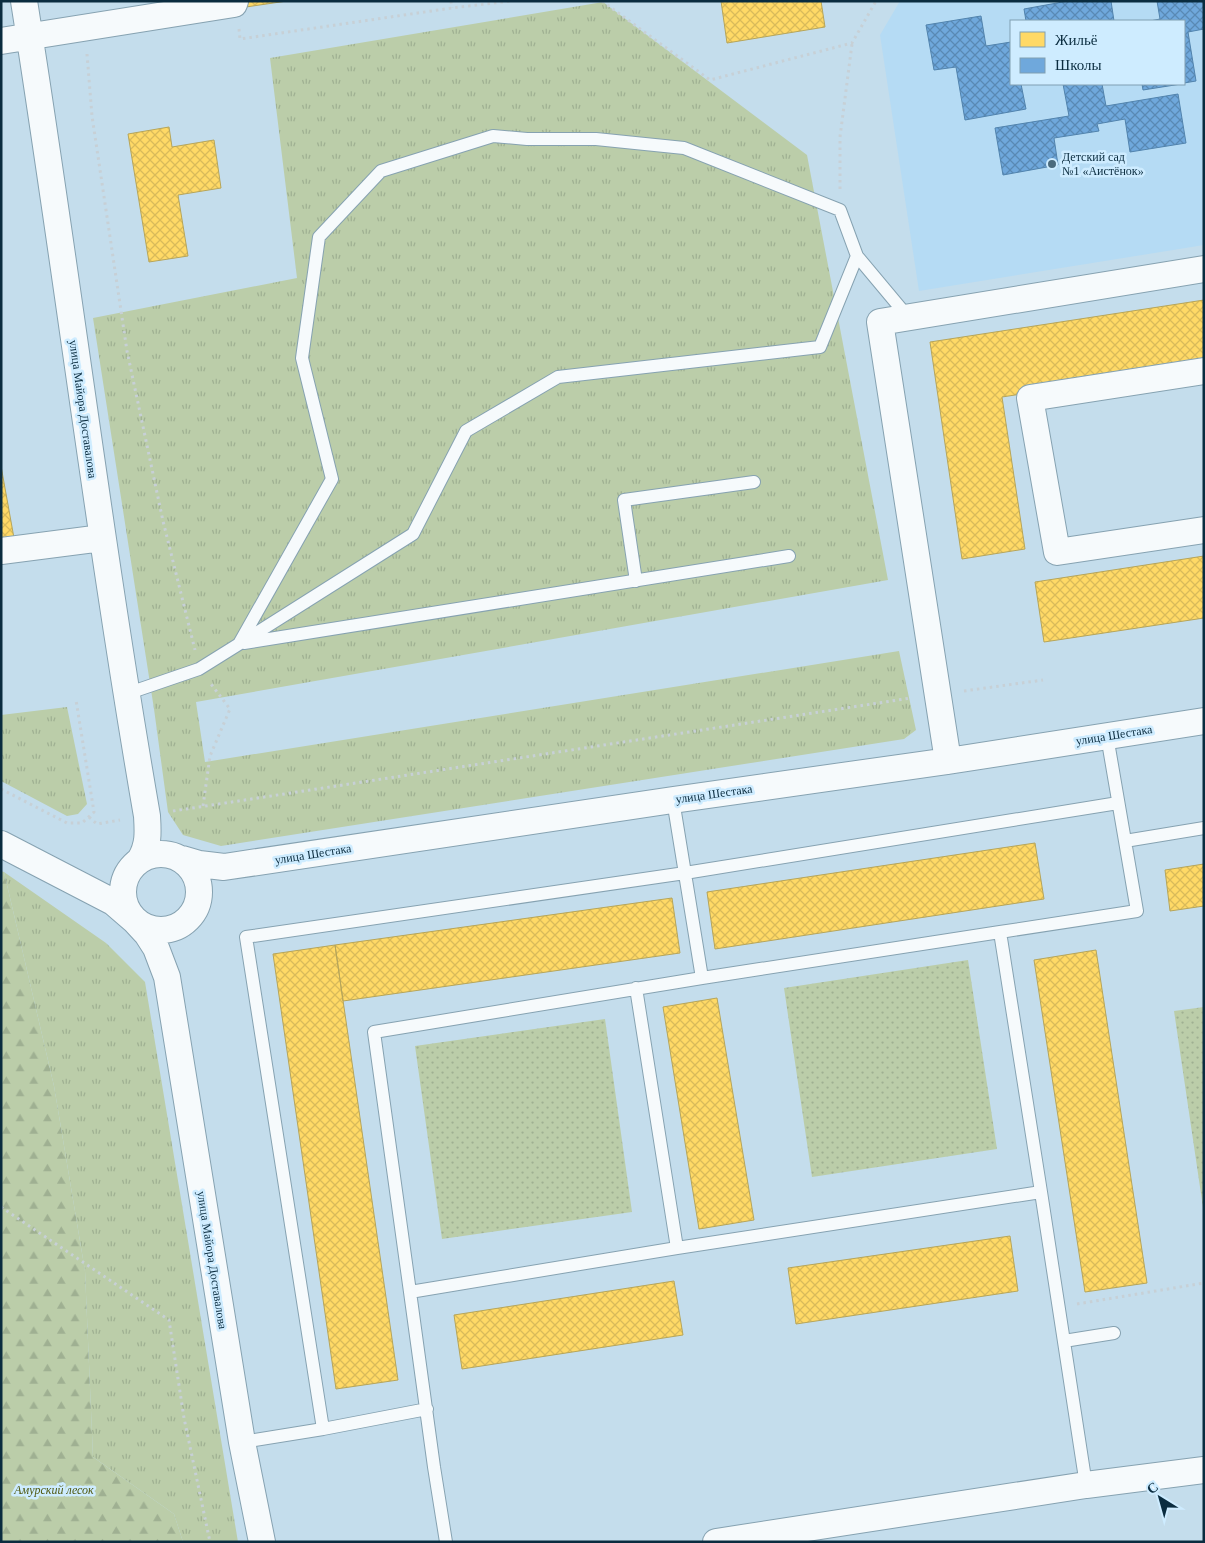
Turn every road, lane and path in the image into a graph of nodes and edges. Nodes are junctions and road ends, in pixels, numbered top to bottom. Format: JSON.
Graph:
{"nodes":[{"id":1,"x":24,"y":1,"type":"edge"},
{"id":2,"x":451,"y":1,"type":"edge"},
{"id":3,"x":512,"y":1,"type":"edge"},
{"id":4,"x":602,"y":1,"type":"edge"},
{"id":5,"x":876,"y":1,"type":"edge"},
{"id":6,"x":235,"y":3,"type":"edge"},
{"id":7,"x":452,"y":8,"type":"junction"},
{"id":8,"x":85,"y":28,"type":"junction"},
{"id":9,"x":30,"y":37,"type":"junction"},
{"id":10,"x":1,"y":41,"type":"edge"},
{"id":11,"x":852,"y":43,"type":"junction"},
{"id":12,"x":840,"y":210,"type":"junction"},
{"id":13,"x":857,"y":256,"type":"junction"},
{"id":14,"x":1204,"y":269,"type":"edge"},
{"id":15,"x":908,"y":317,"type":"junction"},
{"id":16,"x":1204,"y":371,"type":"edge"},
{"id":17,"x":754,"y":482,"type":"dead end"},
{"id":18,"x":1204,"y":530,"type":"edge"},
{"id":19,"x":102,"y":538,"type":"junction"},
{"id":20,"x":1,"y":551,"type":"edge"},
{"id":21,"x":789,"y":556,"type":"dead end"},
{"id":22,"x":636,"y":581,"type":"junction"},
{"id":23,"x":239,"y":644,"type":"junction"},
{"id":24,"x":200,"y":668,"type":"junction"},
{"id":25,"x":1043,"y":680,"type":"dead end"},
{"id":26,"x":126,"y":694,"type":"junction"},
{"id":27,"x":937,"y":694,"type":"junction"},
{"id":28,"x":76,"y":700,"type":"dead end"},
{"id":29,"x":1204,"y":721,"type":"edge"},
{"id":30,"x":1107,"y":736,"type":"junction"},
{"id":31,"x":948,"y":761,"type":"junction"},
{"id":32,"x":1,"y":788,"type":"edge"},
{"id":33,"x":673,"y":800,"type":"junction"},
{"id":34,"x":1118,"y":803,"type":"junction"},
{"id":35,"x":203,"y":806,"type":"junction"},
{"id":36,"x":147,"y":816,"type":"junction"},
{"id":37,"x":89,"y":817,"type":"junction"},
{"id":38,"x":1204,"y":828,"type":"edge"},
{"id":39,"x":1125,"y":841,"type":"junction"},
{"id":40,"x":1,"y":844,"type":"edge"},
{"id":41,"x":176,"y":857,"type":"junction"},
{"id":42,"x":134,"y":866,"type":"junction"},
{"id":43,"x":224,"y":867,"type":"junction"},
{"id":44,"x":685,"y":873,"type":"junction"},
{"id":45,"x":63,"y":876,"type":"junction"},
{"id":46,"x":200,"y":889,"type":"junction"},
{"id":47,"x":135,"y":921,"type":"junction"},
{"id":48,"x":184,"y":924,"type":"junction"},
{"id":49,"x":1000,"y":932,"type":"junction"},
{"id":50,"x":166,"y":977,"type":"junction"},
{"id":51,"x":702,"y":978,"type":"junction"},
{"id":52,"x":636,"y":988,"type":"junction"},
{"id":53,"x":1041,"y":1192,"type":"junction"},
{"id":54,"x":1,"y":1207,"type":"edge"},
{"id":55,"x":677,"y":1248,"type":"junction"},
{"id":56,"x":1204,"y":1283,"type":"edge"},
{"id":57,"x":410,"y":1292,"type":"junction"},
{"id":58,"x":1059,"y":1306,"type":"junction"},
{"id":59,"x":1114,"y":1333,"type":"dead end"},
{"id":60,"x":1064,"y":1341,"type":"junction"},
{"id":61,"x":427,"y":1409,"type":"junction"},
{"id":62,"x":323,"y":1430,"type":"junction"},
{"id":63,"x":242,"y":1442,"type":"junction"},
{"id":64,"x":1204,"y":1470,"type":"edge"},
{"id":65,"x":1086,"y":1485,"type":"junction"},
{"id":66,"x":210,"y":1542,"type":"edge"},
{"id":67,"x":262,"y":1542,"type":"edge"},
{"id":68,"x":446,"y":1542,"type":"edge"},
{"id":69,"x":716,"y":1542,"type":"edge"}],
"edges":[{"from":1,"to":9,"type":"street","name":"улица Майора Доставалова"},
{"from":2,"to":7,"type":"path"},
{"from":3,"to":7,"type":"path"},
{"from":4,"to":11,"type":"path"},
{"from":5,"to":11,"type":"path"},
{"from":6,"to":7,"type":"path"},
{"from":6,"to":8,"type":"street"},
{"from":8,"to":9,"type":"street"},
{"from":8,"to":24,"type":"path"},
{"from":9,"to":10,"type":"street"},
{"from":9,"to":19,"type":"street","name":"улица Майора Доставалова"},
{"from":11,"to":12,"type":"path"},
{"from":12,"to":13,"type":"lane"},
{"from":12,"to":23,"type":"lane"},
{"from":13,"to":15,"type":"lane"},
{"from":13,"to":23,"type":"lane"},
{"from":14,"to":15,"type":"street"},
{"from":15,"to":27,"type":"street"},
{"from":16,"to":18,"type":"street"},
{"from":17,"to":22,"type":"lane"},
{"from":19,"to":20,"type":"street"},
{"from":19,"to":26,"type":"street","name":"улица Майора Доставалова"},
{"from":21,"to":22,"type":"lane"},
{"from":22,"to":23,"type":"lane"},
{"from":23,"to":24,"type":"lane"},
{"from":24,"to":26,"type":"lane"},
{"from":24,"to":35,"type":"path"},
{"from":25,"to":27,"type":"path"},
{"from":26,"to":36,"type":"street","name":"улица Майора Доставалова"},
{"from":27,"to":31,"type":"street"},
{"from":27,"to":35,"type":"path"},
{"from":28,"to":37,"type":"path"},
{"from":29,"to":30,"type":"street","name":"улица Шестака"},
{"from":30,"to":31,"type":"street","name":"улица Шестака"},
{"from":30,"to":34,"type":"lane"},
{"from":31,"to":33,"type":"street","name":"улица Шестака"},
{"from":32,"to":37,"type":"path"},
{"from":33,"to":43,"type":"street","name":"улица Шестака"},
{"from":33,"to":44,"type":"lane"},
{"from":34,"to":39,"type":"lane"},
{"from":34,"to":44,"type":"lane"},
{"from":35,"to":36,"type":"path"},
{"from":36,"to":37,"type":"path"},
{"from":36,"to":41,"type":"street","name":"улица Майора Доставалова"},
{"from":36,"to":42,"type":"street","name":"улица Майора Доставалова"},
{"from":38,"to":39,"type":"lane"},
{"from":39,"to":49,"type":"lane"},
{"from":40,"to":45,"type":"street"},
{"from":41,"to":42,"type":"street"},
{"from":41,"to":43,"type":"street","name":"улица Шестака"},
{"from":41,"to":46,"type":"street"},
{"from":42,"to":45,"type":"street"},
{"from":42,"to":47,"type":"street"},
{"from":43,"to":46,"type":"street"},
{"from":44,"to":51,"type":"lane"},
{"from":44,"to":62,"type":"lane"},
{"from":45,"to":47,"type":"street"},
{"from":46,"to":48,"type":"street"},
{"from":47,"to":48,"type":"street"},
{"from":47,"to":50,"type":"street","name":"улица Майора Доставалова"},
{"from":48,"to":50,"type":"street","name":"улица Майора Доставалова"},
{"from":49,"to":51,"type":"lane"},
{"from":49,"to":53,"type":"lane"},
{"from":50,"to":63,"type":"street","name":"улица Майора Доставалова"},
{"from":51,"to":52,"type":"lane"},
{"from":52,"to":55,"type":"lane"},
{"from":52,"to":57,"type":"lane"},
{"from":53,"to":55,"type":"lane"},
{"from":53,"to":58,"type":"lane"},
{"from":54,"to":66,"type":"path"},
{"from":55,"to":57,"type":"lane"},
{"from":56,"to":58,"type":"path"},
{"from":57,"to":61,"type":"lane"},
{"from":58,"to":60,"type":"lane"},
{"from":59,"to":60,"type":"lane"},
{"from":60,"to":65,"type":"lane"},
{"from":61,"to":62,"type":"lane"},
{"from":61,"to":68,"type":"lane"},
{"from":62,"to":63,"type":"lane"},
{"from":63,"to":67,"type":"street","name":"улица Майора Доставалова"},
{"from":64,"to":65,"type":"street"},
{"from":65,"to":69,"type":"street"}]}
